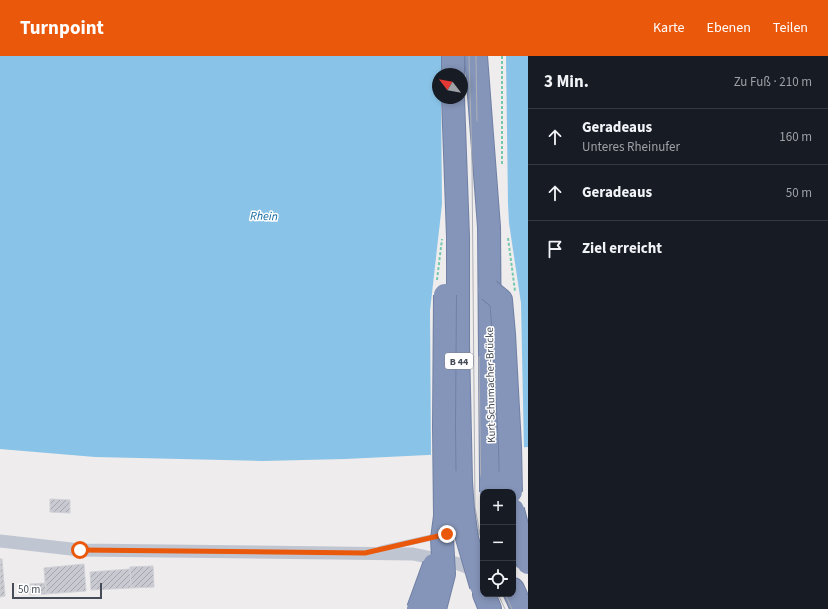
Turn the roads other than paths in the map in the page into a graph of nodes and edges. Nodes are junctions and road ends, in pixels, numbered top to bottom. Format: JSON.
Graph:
{"nodes":[{"id":1,"x":453,"y":56,"type":"edge"},
{"id":2,"x":476,"y":56,"type":"edge"},
{"id":3,"x":453,"y":68,"type":"edge"},
{"id":4,"x":453,"y":104,"type":"edge"},
{"id":5,"x":458,"y":240,"type":"junction"},
{"id":6,"x":489,"y":290,"type":"junction"},
{"id":7,"x":491,"y":486,"type":"edge"},
{"id":8,"x":511,"y":489,"type":"edge"},
{"id":9,"x":516,"y":522,"type":"edge"},
{"id":10,"x":528,"y":531,"type":"edge"},
{"id":11,"x":480,"y":532,"type":"edge"},
{"id":12,"x":516,"y":532,"type":"edge"},
{"id":13,"x":442,"y":539,"type":"junction"},
{"id":14,"x":0,"y":541,"type":"edge"},
{"id":15,"x":365,"y":553,"type":"junction"},
{"id":16,"x":528,"y":563,"type":"edge"},
{"id":17,"x":480,"y":573,"type":"edge"},
{"id":18,"x":480,"y":583,"type":"edge"},
{"id":19,"x":516,"y":589,"type":"edge"},
{"id":20,"x":528,"y":592,"type":"edge"},
{"id":21,"x":516,"y":595,"type":"edge"},
{"id":22,"x":485,"y":597,"type":"edge"},
{"id":23,"x":418,"y":609,"type":"edge"},
{"id":24,"x":435,"y":609,"type":"edge"},
{"id":25,"x":490,"y":609,"type":"edge"},
{"id":26,"x":522,"y":609,"type":"edge"}],
"edges":[{"from":1,"to":3,"type":"highway"},
{"from":2,"to":6,"type":"highway","name":"Kurt-Schumacher-Brücke"},
{"from":4,"to":5,"type":"highway","number":"B 44"},
{"from":5,"to":13,"type":"highway","bridge":true},
{"from":5,"to":18,"type":"highway","number":"B 44","bridge":true},
{"from":6,"to":7,"type":"highway","name":"Kurt-Schumacher-Brücke"},
{"from":6,"to":8,"type":"highway","bridge":true},
{"from":9,"to":16,"type":"highway","bridge":true},
{"from":10,"to":12,"type":"lane"},
{"from":11,"to":15,"type":"lane"},
{"from":13,"to":23,"type":"highway","bridge":true},
{"from":13,"to":24,"type":"highway","bridge":true},
{"from":14,"to":15,"type":"street"},
{"from":15,"to":17,"type":"street"},
{"from":19,"to":20,"type":"street"},
{"from":21,"to":26,"type":"highway"},
{"from":22,"to":25,"type":"highway","number":"B 44"}]}
